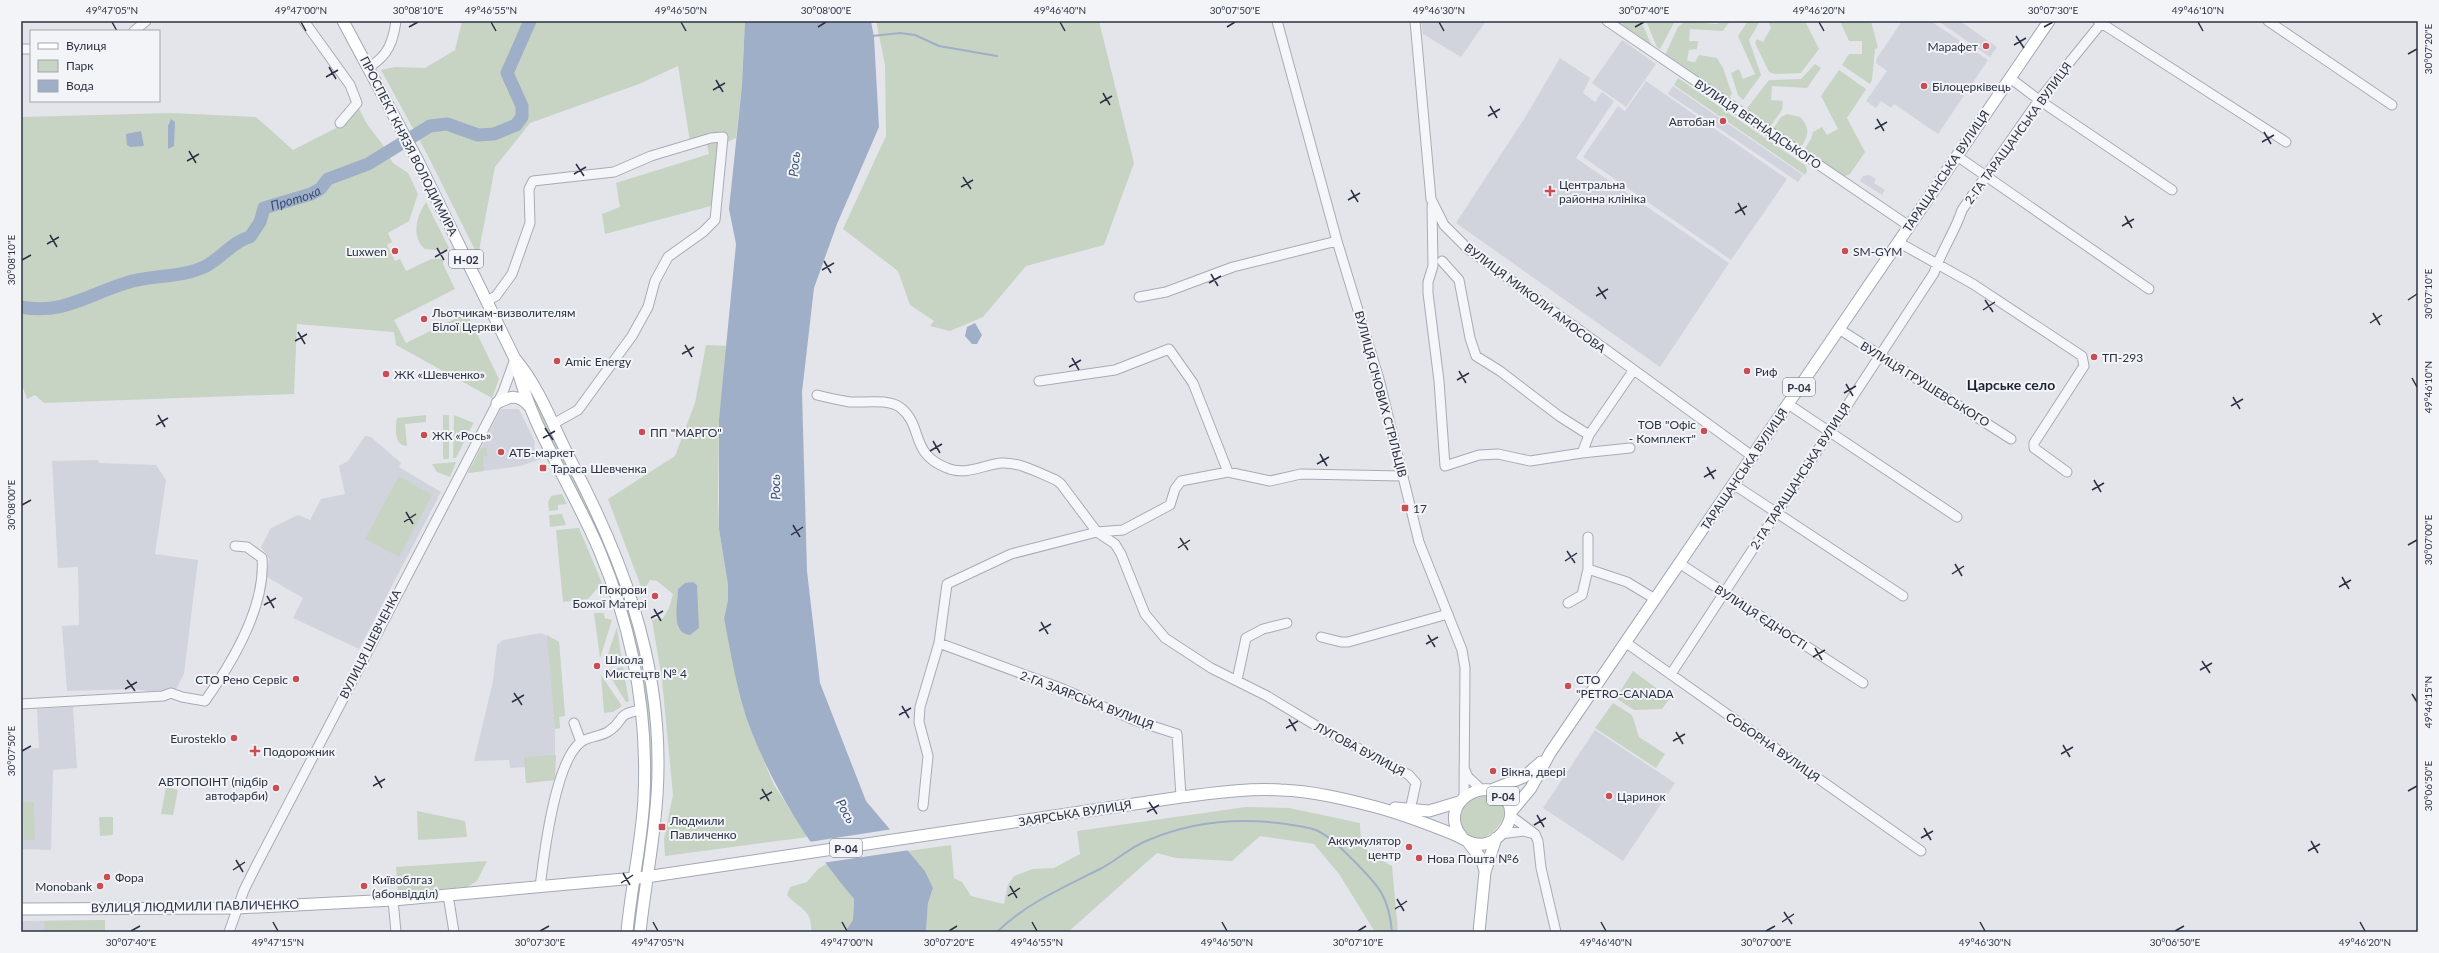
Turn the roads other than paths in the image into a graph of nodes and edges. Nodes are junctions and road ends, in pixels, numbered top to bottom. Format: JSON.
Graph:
{"nodes":[{"id":1,"x":146,"y":21,"type":"edge"},
{"id":2,"x":304,"y":21,"type":"edge"},
{"id":3,"x":343,"y":21,"type":"edge"},
{"id":4,"x":396,"y":21,"type":"edge"},
{"id":5,"x":1277,"y":21,"type":"edge"},
{"id":6,"x":1415,"y":21,"type":"edge"},
{"id":7,"x":1607,"y":21,"type":"edge"},
{"id":8,"x":2048,"y":21,"type":"edge"},
{"id":9,"x":2268,"y":21,"type":"edge"},
{"id":10,"x":2101,"y":22,"type":"edge"},
{"id":11,"x":135,"y":30,"type":"edge"},
{"id":12,"x":369,"y":67,"type":"junction"},
{"id":13,"x":2010,"y":78,"type":"junction"},
{"id":14,"x":2039,"y":100,"type":"junction"},
{"id":15,"x":2392,"y":105,"type":"dead end"},
{"id":16,"x":340,"y":123,"type":"dead end"},
{"id":17,"x":2286,"y":142,"type":"dead end"},
{"id":18,"x":1957,"y":156,"type":"junction"},
{"id":19,"x":1985,"y":176,"type":"junction"},
{"id":20,"x":2172,"y":190,"type":"dead end"},
{"id":21,"x":1431,"y":199,"type":"junction"},
{"id":22,"x":1909,"y":226,"type":"junction"},
{"id":23,"x":1337,"y":241,"type":"junction"},
{"id":24,"x":1898,"y":242,"type":"junction"},
{"id":25,"x":1442,"y":261,"type":"dead end"},
{"id":26,"x":1937,"y":263,"type":"junction"},
{"id":27,"x":2149,"y":289,"type":"dead end"},
{"id":28,"x":1139,"y":297,"type":"dead end"},
{"id":29,"x":487,"y":301,"type":"junction"},
{"id":30,"x":1839,"y":329,"type":"junction"},
{"id":31,"x":1880,"y":355,"type":"junction"},
{"id":32,"x":515,"y":358,"type":"junction"},
{"id":33,"x":1633,"y":371,"type":"junction"},
{"id":34,"x":1039,"y":380,"type":"dead end"},
{"id":35,"x":817,"y":395,"type":"dead end"},
{"id":36,"x":497,"y":403,"type":"junction"},
{"id":37,"x":1788,"y":404,"type":"junction"},
{"id":38,"x":530,"y":407,"type":"junction"},
{"id":39,"x":553,"y":424,"type":"junction"},
{"id":40,"x":1829,"y":430,"type":"junction"},
{"id":41,"x":1589,"y":435,"type":"junction"},
{"id":42,"x":2011,"y":439,"type":"dead end"},
{"id":43,"x":1630,"y":448,"type":"dead end"},
{"id":44,"x":1582,"y":453,"type":"junction"},
{"id":45,"x":1752,"y":456,"type":"junction"},
{"id":46,"x":1228,"y":472,"type":"junction"},
{"id":47,"x":2067,"y":472,"type":"dead end"},
{"id":48,"x":1402,"y":476,"type":"junction"},
{"id":49,"x":1733,"y":484,"type":"junction"},
{"id":50,"x":1776,"y":512,"type":"junction"},
{"id":51,"x":1957,"y":517,"type":"dead end"},
{"id":52,"x":1097,"y":532,"type":"junction"},
{"id":53,"x":1588,"y":537,"type":"dead end"},
{"id":54,"x":236,"y":546,"type":"dead end"},
{"id":55,"x":1679,"y":564,"type":"junction"},
{"id":56,"x":1588,"y":569,"type":"junction"},
{"id":57,"x":1723,"y":592,"type":"junction"},
{"id":58,"x":1903,"y":596,"type":"dead end"},
{"id":59,"x":1655,"y":599,"type":"junction"},
{"id":60,"x":1568,"y":603,"type":"dead end"},
{"id":61,"x":1448,"y":614,"type":"junction"},
{"id":62,"x":1287,"y":623,"type":"dead end"},
{"id":63,"x":1321,"y":637,"type":"dead end"},
{"id":64,"x":1625,"y":642,"type":"junction"},
{"id":65,"x":939,"y":643,"type":"junction"},
{"id":66,"x":1671,"y":674,"type":"junction"},
{"id":67,"x":1236,"y":680,"type":"junction"},
{"id":68,"x":1863,"y":683,"type":"dead end"},
{"id":69,"x":21,"y":704,"type":"edge"},
{"id":70,"x":640,"y":710,"type":"junction"},
{"id":71,"x":574,"y":723,"type":"dead end"},
{"id":72,"x":581,"y":742,"type":"junction"},
{"id":73,"x":1550,"y":753,"type":"junction"},
{"id":74,"x":1464,"y":768,"type":"junction"},
{"id":75,"x":1487,"y":790,"type":"junction"},
{"id":76,"x":1181,"y":797,"type":"junction"},
{"id":77,"x":1461,"y":800,"type":"junction"},
{"id":78,"x":923,"y":806,"type":"dead end"},
{"id":79,"x":1376,"y":807,"type":"junction"},
{"id":80,"x":1410,"y":810,"type":"junction"},
{"id":81,"x":1511,"y":814,"type":"junction"},
{"id":82,"x":1535,"y":834,"type":"junction"},
{"id":83,"x":1498,"y":836,"type":"junction"},
{"id":84,"x":1465,"y":840,"type":"junction"},
{"id":85,"x":1921,"y":851,"type":"dead end"},
{"id":86,"x":1485,"y":872,"type":"junction"},
{"id":87,"x":646,"y":878,"type":"junction"},
{"id":88,"x":633,"y":879,"type":"junction"},
{"id":89,"x":540,"y":887,"type":"junction"},
{"id":90,"x":448,"y":895,"type":"junction"},
{"id":91,"x":394,"y":900,"type":"junction"},
{"id":92,"x":237,"y":908,"type":"junction"},
{"id":93,"x":21,"y":909,"type":"edge"},
{"id":94,"x":229,"y":932,"type":"edge"},
{"id":95,"x":396,"y":932,"type":"edge"},
{"id":96,"x":454,"y":932,"type":"edge"},
{"id":97,"x":627,"y":932,"type":"edge"},
{"id":98,"x":640,"y":932,"type":"edge"},
{"id":99,"x":1480,"y":932,"type":"edge"},
{"id":100,"x":1556,"y":932,"type":"edge"}],
"edges":[{"from":1,"to":11,"type":"street"},
{"from":2,"to":16,"type":"street"},
{"from":3,"to":12,"type":"main road","name":"ПРОСПЕКТ КНЯЗЯ ВОЛОДИМИРА","number":"Н-02"},
{"from":4,"to":12,"type":"street"},
{"from":5,"to":23,"type":"street","name":"ВУЛИЦЯ СІЧОВИХ СТРІЛЬЦІВ"},
{"from":6,"to":21,"type":"street","name":"ВУЛИЦЯ МИКОЛИ АМОСОВА"},
{"from":7,"to":22,"type":"street","name":"ВУЛИЦЯ ВЕРНАДСЬКОГО"},
{"from":8,"to":13,"type":"main road","name":"ТАРАЩАНСЬКА ВУЛИЦЯ","number":"Р-04"},
{"from":9,"to":15,"type":"street"},
{"from":10,"to":14,"type":"street","name":"2-ГА ТАРАЩАНСЬКА ВУЛИЦЯ"},
{"from":10,"to":17,"type":"street"},
{"from":12,"to":29,"type":"main road","name":"ПРОСПЕКТ КНЯЗЯ ВОЛОДИМИРА","number":"Н-02"},
{"from":13,"to":14,"type":"street"},
{"from":13,"to":18,"type":"main road","name":"ТАРАЩАНСЬКА ВУЛИЦЯ","number":"Р-04"},
{"from":14,"to":19,"type":"street","name":"2-ГА ТАРАЩАНСЬКА ВУЛИЦЯ"},
{"from":14,"to":20,"type":"street"},
{"from":18,"to":19,"type":"street"},
{"from":18,"to":22,"type":"main road","name":"ТАРАЩАНСЬКА ВУЛИЦЯ","number":"Р-04"},
{"from":19,"to":26,"type":"street","name":"2-ГА ТАРАЩАНСЬКА ВУЛИЦЯ"},
{"from":19,"to":27,"type":"street"},
{"from":21,"to":33,"type":"street","name":"ВУЛИЦЯ МИКОЛИ АМОСОВА"},
{"from":21,"to":44,"type":"street","name":"ВУЛИЦЯ МИКОЛИ АМОСОВА"},
{"from":22,"to":24,"type":"main road","name":"ТАРАЩАНСЬКА ВУЛИЦЯ","number":"Р-04"},
{"from":23,"to":28,"type":"street"},
{"from":23,"to":48,"type":"street","name":"ВУЛИЦЯ СІЧОВИХ СТРІЛЬЦІВ"},
{"from":24,"to":26,"type":"street"},
{"from":24,"to":30,"type":"main road","name":"ТАРАЩАНСЬКА ВУЛИЦЯ","number":"Р-04"},
{"from":25,"to":41,"type":"street"},
{"from":26,"to":31,"type":"street","name":"2-ГА ТАРАЩАНСЬКА ВУЛИЦЯ"},
{"from":26,"to":47,"type":"street"},
{"from":29,"to":32,"type":"main road","name":"ПРОСПЕКТ КНЯЗЯ ВОЛОДИМИРА","number":"Н-02"},
{"from":29,"to":39,"type":"street"},
{"from":30,"to":31,"type":"street","name":"ВУЛИЦЯ ГРУШЕВСЬКОГО"},
{"from":30,"to":37,"type":"main road","name":"ТАРАЩАНСЬКА ВУЛИЦЯ","number":"Р-04"},
{"from":31,"to":40,"type":"street","name":"2-ГА ТАРАЩАНСЬКА ВУЛИЦЯ"},
{"from":31,"to":42,"type":"street","name":"ВУЛИЦЯ ГРУШЕВСЬКОГО"},
{"from":32,"to":36,"type":"street","name":"ВУЛИЦЯ ШЕВЧЕНКА"},
{"from":32,"to":38,"type":"main road","name":"ПРОСПЕКТ КНЯЗЯ ВОЛОДИМИРА","number":"Н-02"},
{"from":32,"to":39,"type":"main road","name":"ПРОСПЕКТ КНЯЗЯ ВОЛОДИМИРА","number":"Н-02"},
{"from":33,"to":41,"type":"street"},
{"from":33,"to":45,"type":"street","name":"ВУЛИЦЯ МИКОЛИ АМОСОВА"},
{"from":34,"to":46,"type":"street"},
{"from":35,"to":52,"type":"street","name":"ЛУГОВА ВУЛИЦЯ"},
{"from":36,"to":38,"type":"main road"},
{"from":36,"to":92,"type":"street","name":"ВУЛИЦЯ ШЕВЧЕНКА"},
{"from":37,"to":40,"type":"street"},
{"from":37,"to":45,"type":"main road","name":"ТАРАЩАНСЬКА ВУЛИЦЯ","number":"Р-04"},
{"from":38,"to":70,"type":"main road","name":"ПРОСПЕКТ КНЯЗЯ ВОЛОДИМИРА","number":"Н-02"},
{"from":39,"to":87,"type":"main road","name":"ПРОСПЕКТ КНЯЗЯ ВОЛОДИМИРА","number":"Н-02"},
{"from":40,"to":50,"type":"street","name":"2-ГА ТАРАЩАНСЬКА ВУЛИЦЯ"},
{"from":40,"to":51,"type":"street"},
{"from":41,"to":44,"type":"street"},
{"from":43,"to":44,"type":"street","name":"ВУЛИЦЯ МИКОЛИ АМОСОВА"},
{"from":45,"to":49,"type":"main road","name":"ТАРАЩАНСЬКА ВУЛИЦЯ","number":"Р-04"},
{"from":46,"to":48,"type":"street"},
{"from":46,"to":52,"type":"street"},
{"from":48,"to":61,"type":"street","name":"ВУЛИЦЯ СІЧОВИХ СТРІЛЬЦІВ"},
{"from":49,"to":50,"type":"street"},
{"from":49,"to":55,"type":"main road","name":"ТАРАЩАНСЬКА ВУЛИЦЯ","number":"Р-04"},
{"from":50,"to":57,"type":"street","name":"2-ГА ТАРАЩАНСЬКА ВУЛИЦЯ"},
{"from":50,"to":58,"type":"street"},
{"from":52,"to":65,"type":"street"},
{"from":52,"to":67,"type":"street","name":"ЛУГОВА ВУЛИЦЯ"},
{"from":53,"to":56,"type":"street"},
{"from":54,"to":69,"type":"street"},
{"from":55,"to":57,"type":"street","name":"ВУЛИЦЯ ЄДНОСТІ"},
{"from":55,"to":59,"type":"main road","name":"ТАРАЩАНСЬКА ВУЛИЦЯ","number":"Р-04"},
{"from":56,"to":59,"type":"street"},
{"from":56,"to":60,"type":"street"},
{"from":57,"to":66,"type":"street","name":"2-ГА ТАРАЩАНСЬКА ВУЛИЦЯ"},
{"from":57,"to":68,"type":"street","name":"ВУЛИЦЯ ЄДНОСТІ"},
{"from":59,"to":64,"type":"main road","name":"ТАРАЩАНСЬКА ВУЛИЦЯ","number":"Р-04"},
{"from":61,"to":63,"type":"street"},
{"from":61,"to":74,"type":"street","name":"ВУЛИЦЯ СІЧОВИХ СТРІЛЬЦІВ"},
{"from":62,"to":67,"type":"street"},
{"from":64,"to":66,"type":"street","name":"СОБОРНА ВУЛИЦЯ"},
{"from":64,"to":73,"type":"main road","name":"ТАРАЩАНСЬКА ВУЛИЦЯ","number":"Р-04"},
{"from":65,"to":76,"type":"street","name":"2-ГА ЗАЯРСЬКА ВУЛИЦЯ"},
{"from":65,"to":78,"type":"street"},
{"from":66,"to":85,"type":"street","name":"СОБОРНА ВУЛИЦЯ"},
{"from":67,"to":80,"type":"street","name":"ЛУГОВА ВУЛИЦЯ"},
{"from":70,"to":72,"type":"street"},
{"from":70,"to":88,"type":"main road","name":"ПРОСПЕКТ КНЯЗЯ ВОЛОДИМИРА","number":"Н-02"},
{"from":71,"to":72,"type":"street"},
{"from":72,"to":89,"type":"street"},
{"from":73,"to":75,"type":"main road","name":"ТАРАЩАНСЬКА ВУЛИЦЯ","number":"Р-04"},
{"from":73,"to":81,"type":"main road","name":"ТАРАЩАНСЬКА ВУЛИЦЯ","number":"Р-04"},
{"from":74,"to":75,"type":"street"},
{"from":74,"to":77,"type":"street","name":"ВУЛИЦЯ СІЧОВИХ СТРІЛЬЦІВ"},
{"from":75,"to":77,"type":"main road","number":"Р-04"},
{"from":75,"to":81,"type":"main road","number":"Р-04"},
{"from":76,"to":79,"type":"main road","name":"ЗАЯРСЬКА ВУЛИЦЯ","number":"Р-04"},
{"from":76,"to":87,"type":"main road","name":"ЗАЯРСЬКА ВУЛИЦЯ","number":"Р-04"},
{"from":77,"to":80,"type":"main road","name":"ЗАЯРСЬКА ВУЛИЦЯ","number":"Р-04"},
{"from":77,"to":84,"type":"main road"},
{"from":79,"to":80,"type":"main road","name":"ЗАЯРСЬКА ВУЛИЦЯ","number":"Р-04"},
{"from":79,"to":84,"type":"main road","name":"ЗАЯРСЬКА ВУЛИЦЯ","number":"Р-04"},
{"from":81,"to":82,"type":"street"},
{"from":81,"to":83,"type":"main road","number":"Р-04"},
{"from":82,"to":83,"type":"street"},
{"from":82,"to":100,"type":"street"},
{"from":83,"to":84,"type":"main road","number":"Р-04"},
{"from":83,"to":86,"type":"main road"},
{"from":84,"to":86,"type":"main road"},
{"from":86,"to":99,"type":"main road"},
{"from":87,"to":88,"type":"main road","number":"Р-04"},
{"from":87,"to":98,"type":"main road","name":"ПРОСПЕКТ КНЯЗЯ ВОЛОДИМИРА","number":"Н-02"},
{"from":88,"to":89,"type":"main road","name":"ВУЛИЦЯ ЛЮДМИЛИ ПАВЛИЧЕНКО"},
{"from":88,"to":97,"type":"main road","name":"ПРОСПЕКТ КНЯЗЯ ВОЛОДИМИРА","number":"Н-02"},
{"from":89,"to":90,"type":"main road","name":"ВУЛИЦЯ ЛЮДМИЛИ ПАВЛИЧЕНКО"},
{"from":90,"to":91,"type":"main road","name":"ВУЛИЦЯ ЛЮДМИЛИ ПАВЛИЧЕНКО"},
{"from":90,"to":96,"type":"street"},
{"from":91,"to":92,"type":"main road","name":"ВУЛИЦЯ ЛЮДМИЛИ ПАВЛИЧЕНКО"},
{"from":91,"to":95,"type":"street"},
{"from":92,"to":93,"type":"main road","name":"ВУЛИЦЯ ЛЮДМИЛИ ПАВЛИЧЕНКО"},
{"from":92,"to":94,"type":"street","name":"ВУЛИЦЯ ШЕВЧЕНКА"}]}
